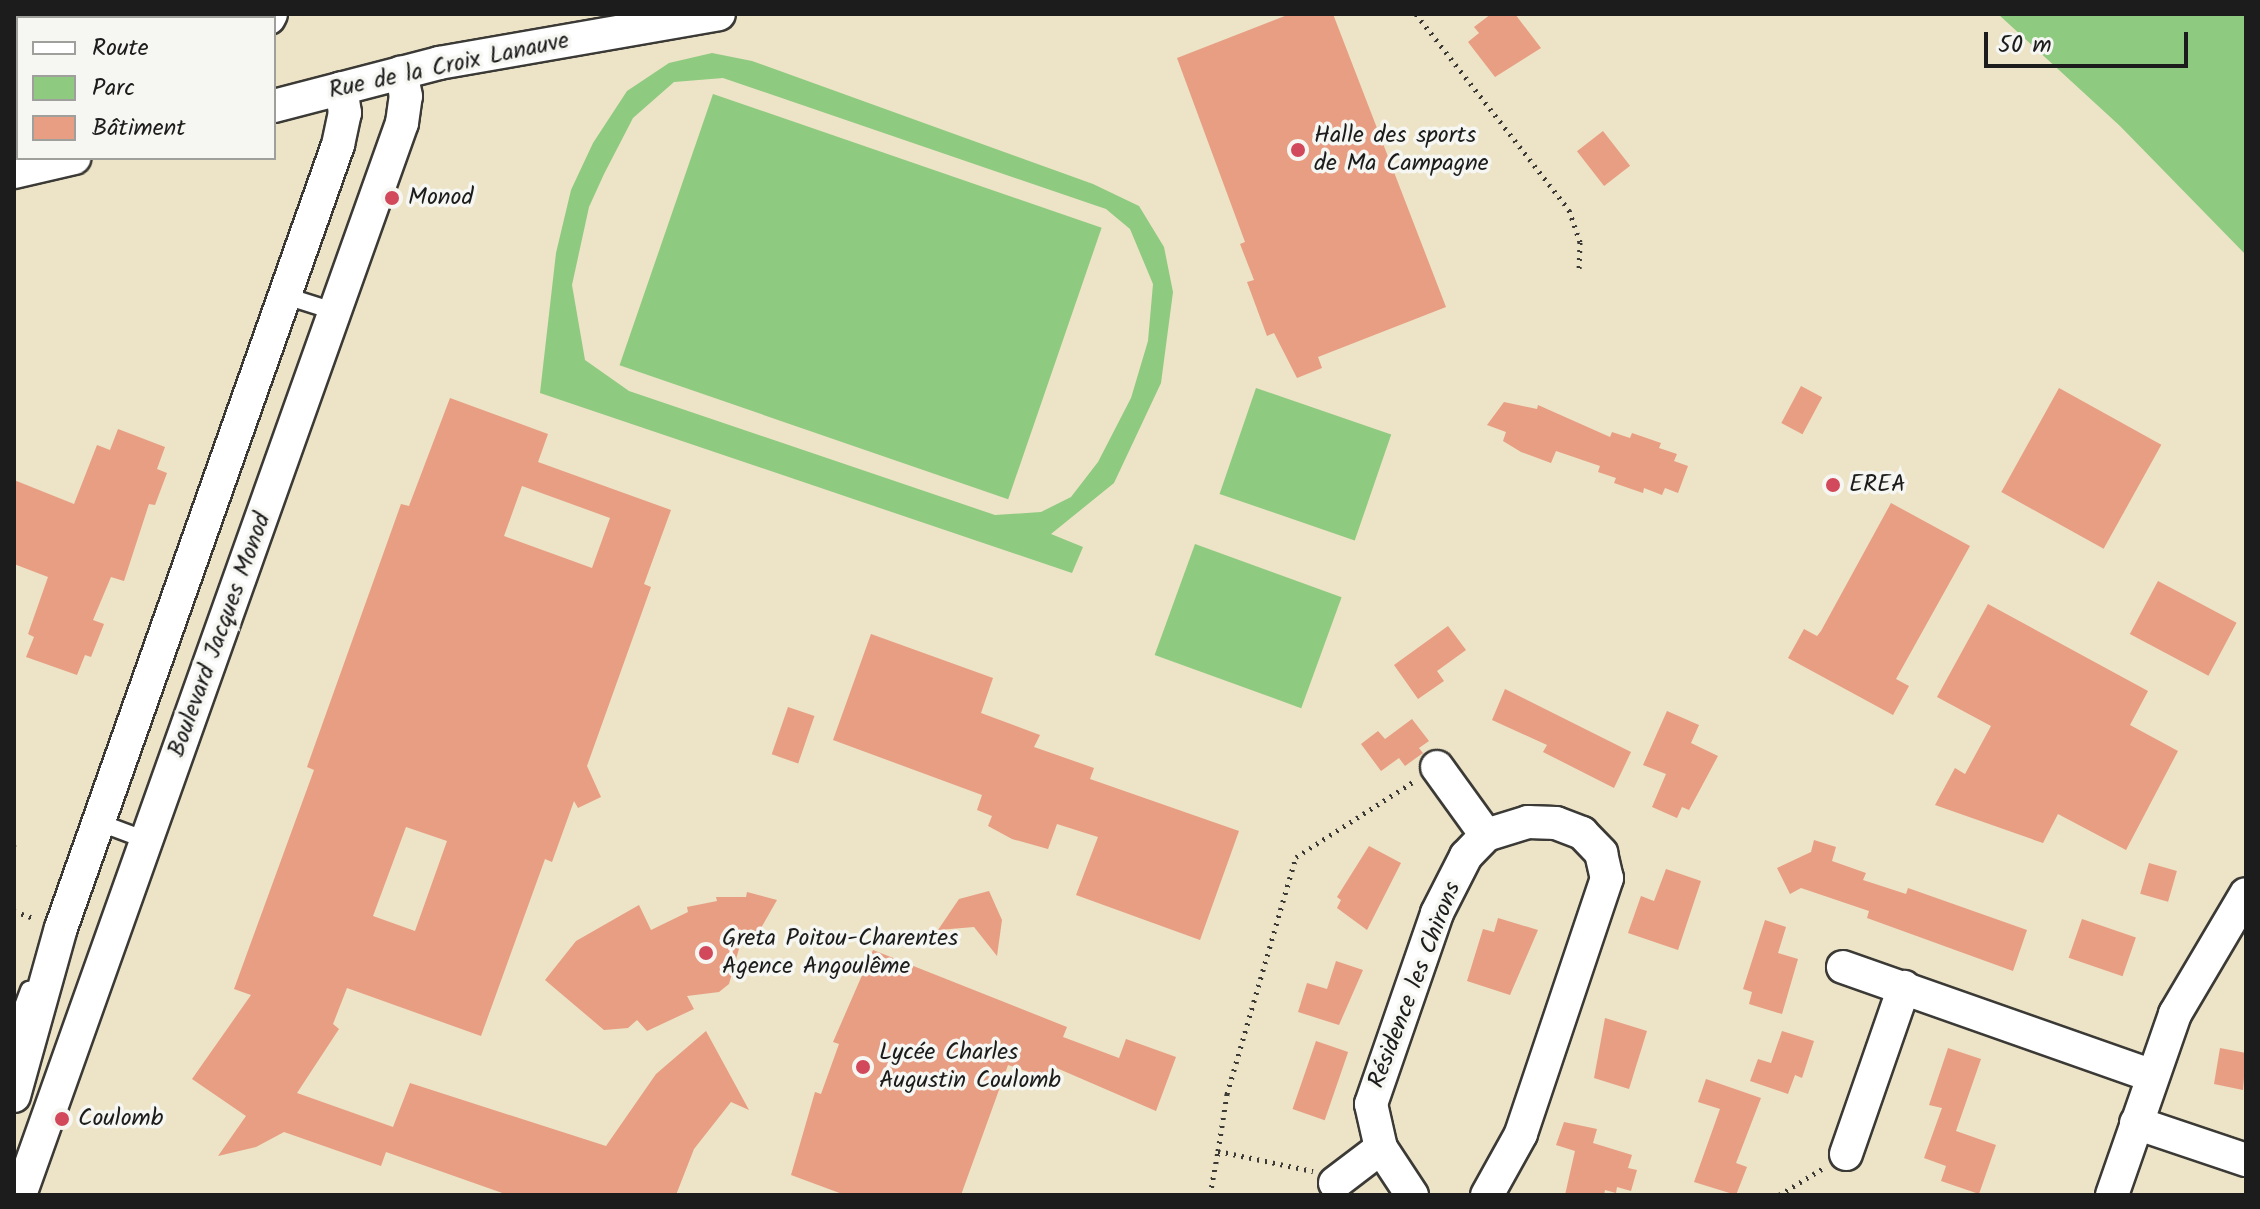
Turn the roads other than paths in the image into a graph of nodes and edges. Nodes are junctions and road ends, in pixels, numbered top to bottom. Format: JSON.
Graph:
{"nodes":[{"id":1,"x":719,"y":14,"type":"edge"},
{"id":2,"x":401,"y":73,"type":"junction"},
{"id":3,"x":341,"y":88,"type":"junction"},
{"id":4,"x":276,"y":105,"type":"edge"},
{"id":5,"x":65,"y":160,"type":"edge"},
{"id":6,"x":14,"y":172,"type":"edge"},
{"id":7,"x":286,"y":296,"type":"junction"},
{"id":8,"x":336,"y":312,"type":"junction"},
{"id":9,"x":1437,"y":767,"type":"road end"},
{"id":10,"x":98,"y":822,"type":"junction"},
{"id":11,"x":1486,"y":835,"type":"junction"},
{"id":12,"x":146,"y":840,"type":"junction"},
{"id":13,"x":2246,"y":894,"type":"edge"},
{"id":14,"x":61,"y":928,"type":"junction"},
{"id":15,"x":1843,"y":967,"type":"dead end"},
{"id":16,"x":1904,"y":987,"type":"junction"},
{"id":17,"x":14,"y":1030,"type":"edge"},
{"id":18,"x":2150,"y":1075,"type":"junction"},
{"id":19,"x":14,"y":1096,"type":"edge"},
{"id":20,"x":2136,"y":1123,"type":"junction"},
{"id":21,"x":1381,"y":1148,"type":"junction"},
{"id":22,"x":1846,"y":1154,"type":"road end"},
{"id":23,"x":2246,"y":1160,"type":"edge"},
{"id":24,"x":1335,"y":1183,"type":"road end"},
{"id":25,"x":20,"y":1195,"type":"edge"},
{"id":26,"x":1412,"y":1195,"type":"edge"},
{"id":27,"x":1487,"y":1195,"type":"edge"},
{"id":28,"x":2112,"y":1195,"type":"edge"}],
"edges":[{"from":1,"to":2,"type":"street","name":"Rue de la Croix Lanauve"},
{"from":2,"to":3,"type":"street","name":"Rue de la Croix Lanauve"},
{"from":2,"to":8,"type":"street","name":"Boulevard Jacques Monod"},
{"from":3,"to":4,"type":"street","name":"Rue de la Croix Lanauve"},
{"from":3,"to":7,"type":"street"},
{"from":5,"to":6,"type":"street"},
{"from":7,"to":8,"type":"lane"},
{"from":7,"to":10,"type":"street"},
{"from":8,"to":12,"type":"street","name":"Boulevard Jacques Monod"},
{"from":9,"to":11,"type":"street"},
{"from":10,"to":12,"type":"lane"},
{"from":10,"to":14,"type":"street"},
{"from":11,"to":21,"type":"street","name":"Résidence les Chirons"},
{"from":11,"to":27,"type":"street"},
{"from":12,"to":25,"type":"street","name":"Boulevard Jacques Monod"},
{"from":13,"to":18,"type":"street"},
{"from":14,"to":17,"type":"lane"},
{"from":14,"to":19,"type":"street"},
{"from":15,"to":16,"type":"street"},
{"from":16,"to":18,"type":"street"},
{"from":16,"to":22,"type":"street"},
{"from":18,"to":20,"type":"street"},
{"from":20,"to":23,"type":"street"},
{"from":20,"to":28,"type":"street"},
{"from":21,"to":24,"type":"street"},
{"from":21,"to":26,"type":"street","name":"Résidence les Chirons"}]}
